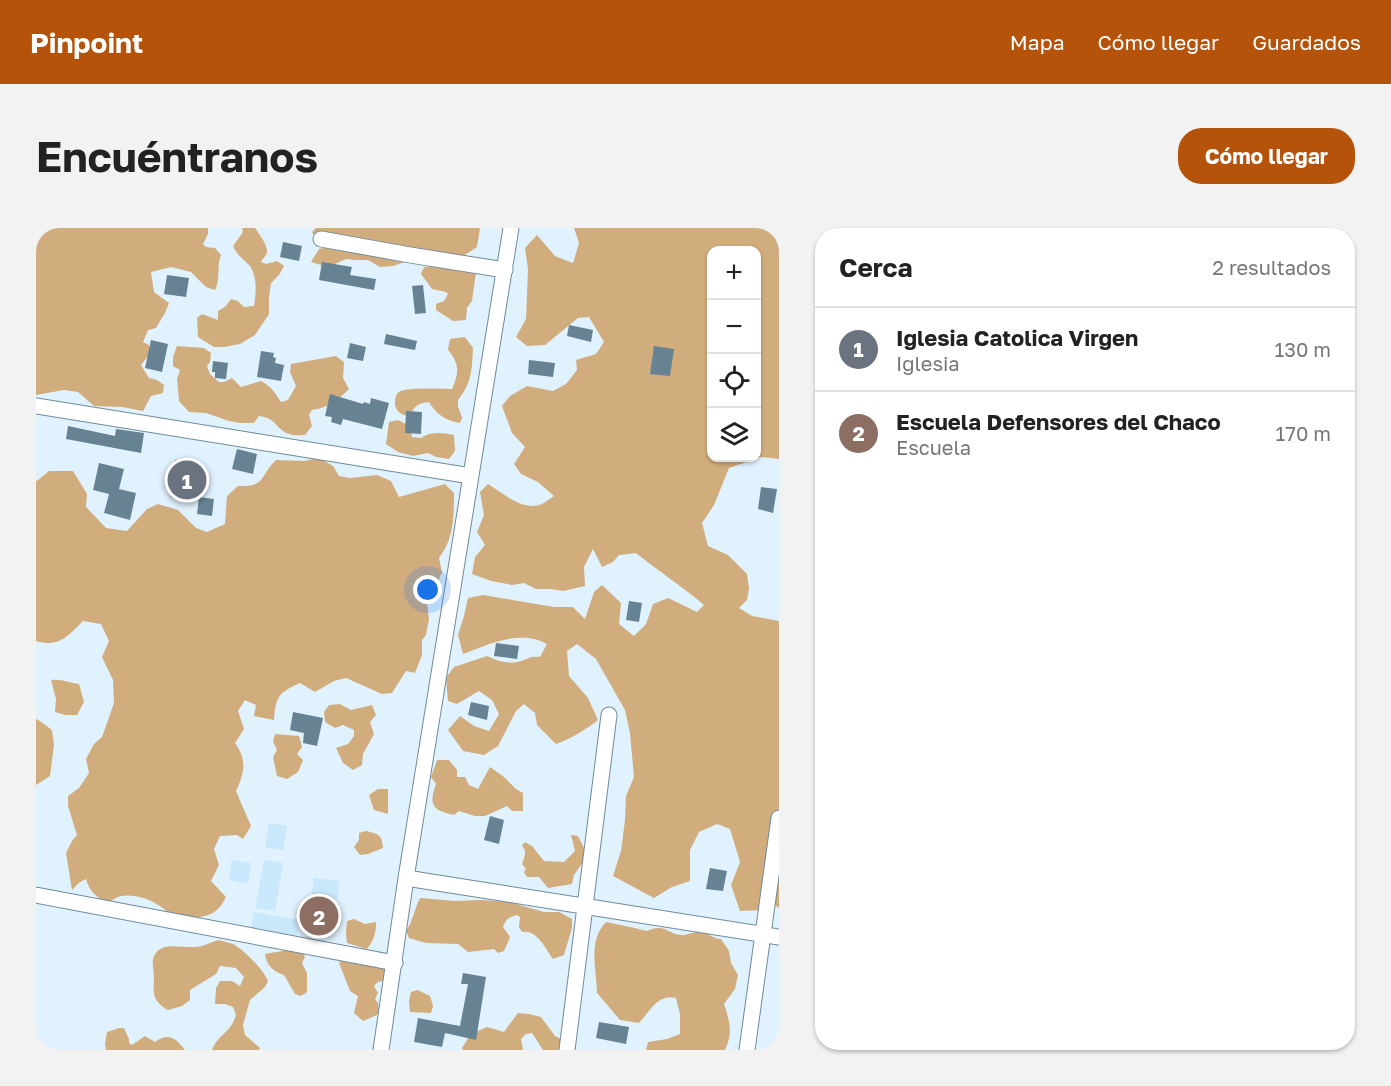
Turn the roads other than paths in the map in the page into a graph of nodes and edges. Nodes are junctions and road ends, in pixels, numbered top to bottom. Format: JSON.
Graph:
{"nodes":[{"id":1,"x":512,"y":228,"type":"edge"},
{"id":2,"x":321,"y":239,"type":"dead end"},
{"id":3,"x":505,"y":270,"type":"junction"},
{"id":4,"x":36,"y":406,"type":"edge"},
{"id":5,"x":471,"y":476,"type":"junction"},
{"id":6,"x":609,"y":715,"type":"dead end"},
{"id":7,"x":779,"y":818,"type":"edge"},
{"id":8,"x":406,"y":878,"type":"junction"},
{"id":9,"x":36,"y":894,"type":"edge"},
{"id":10,"x":585,"y":906,"type":"junction"},
{"id":11,"x":763,"y":934,"type":"junction"},
{"id":12,"x":779,"y":937,"type":"edge"},
{"id":13,"x":395,"y":963,"type":"junction"},
{"id":14,"x":381,"y":1050,"type":"edge"},
{"id":15,"x":567,"y":1050,"type":"edge"},
{"id":16,"x":747,"y":1050,"type":"edge"}],
"edges":[{"from":1,"to":3,"type":"street"},
{"from":2,"to":3,"type":"street"},
{"from":3,"to":5,"type":"street"},
{"from":4,"to":5,"type":"street"},
{"from":5,"to":8,"type":"street"},
{"from":6,"to":10,"type":"street"},
{"from":7,"to":11,"type":"street"},
{"from":8,"to":10,"type":"street"},
{"from":8,"to":13,"type":"street"},
{"from":9,"to":13,"type":"street"},
{"from":10,"to":11,"type":"street"},
{"from":10,"to":15,"type":"street"},
{"from":11,"to":12,"type":"street"},
{"from":11,"to":16,"type":"street"},
{"from":13,"to":14,"type":"street"}]}
